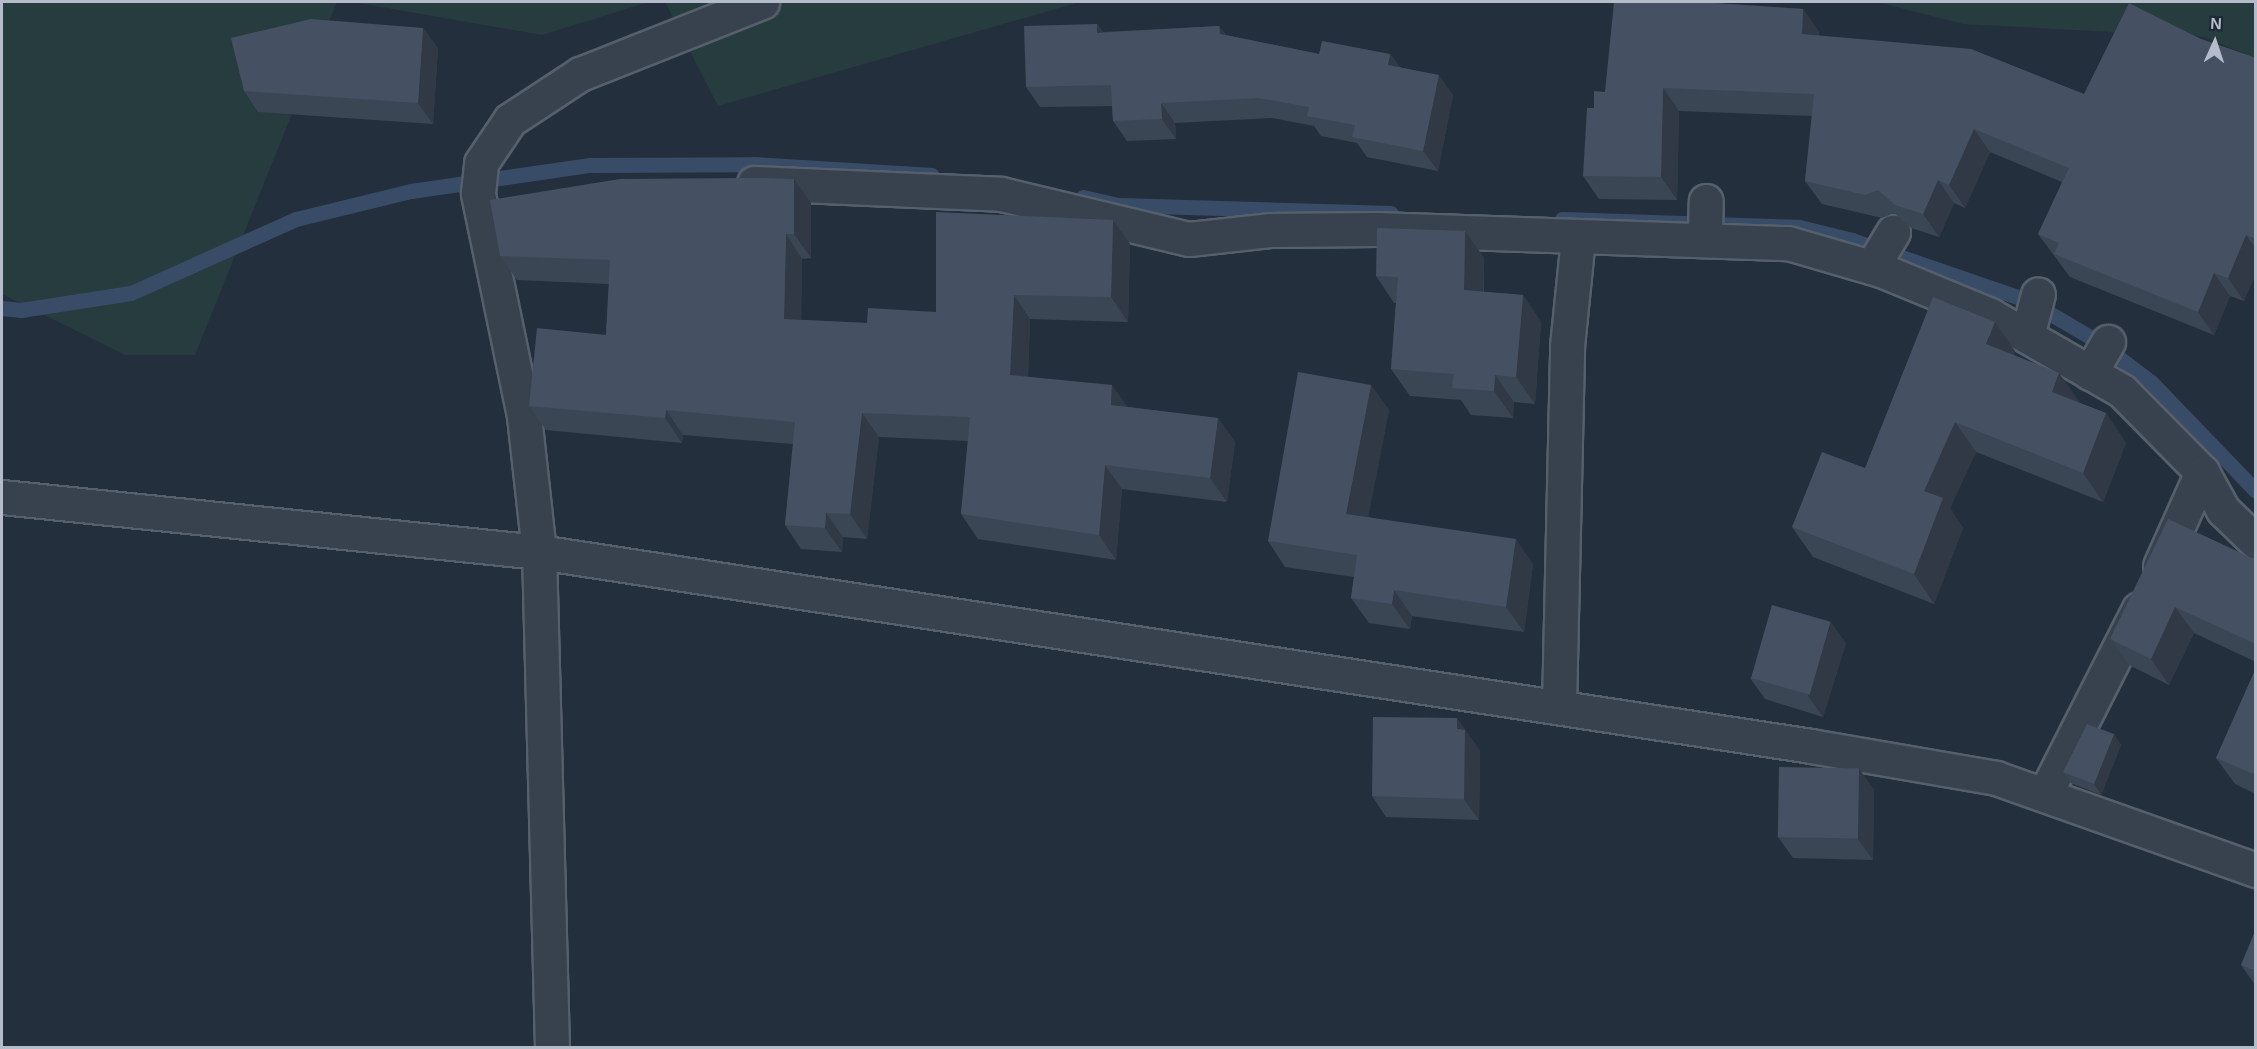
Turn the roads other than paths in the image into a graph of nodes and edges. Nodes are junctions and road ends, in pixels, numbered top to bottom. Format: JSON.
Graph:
{"nodes":[{"id":1,"x":762,"y":2,"type":"edge"},
{"id":2,"x":720,"y":182,"type":"edge"},
{"id":3,"x":480,"y":188,"type":"junction"},
{"id":4,"x":1706,"y":201,"type":"dead end"},
{"id":5,"x":515,"y":202,"type":"edge"},
{"id":6,"x":1893,"y":232,"type":"dead end"},
{"id":7,"x":1578,"y":238,"type":"junction"},
{"id":8,"x":1705,"y":240,"type":"junction"},
{"id":9,"x":1872,"y":267,"type":"junction"},
{"id":10,"x":2038,"y":294,"type":"dead end"},
{"id":11,"x":2026,"y":336,"type":"junction"},
{"id":12,"x":2108,"y":342,"type":"dead end"},
{"id":13,"x":2090,"y":373,"type":"junction"},
{"id":14,"x":2202,"y":472,"type":"junction"},
{"id":15,"x":2,"y":497,"type":"edge"},
{"id":16,"x":2248,"y":522,"type":"edge"},
{"id":17,"x":539,"y":552,"type":"junction"},
{"id":18,"x":1559,"y":706,"type":"junction"},
{"id":19,"x":2046,"y":792,"type":"junction"},
{"id":20,"x":2256,"y":870,"type":"edge"},
{"id":21,"x":552,"y":1047,"type":"edge"}],
"edges":[{"from":1,"to":3,"type":"street"},
{"from":2,"to":7,"type":"street"},
{"from":3,"to":5,"type":"street"},
{"from":3,"to":17,"type":"street"},
{"from":4,"to":8,"type":"street"},
{"from":6,"to":9,"type":"street"},
{"from":7,"to":8,"type":"street"},
{"from":7,"to":18,"type":"street"},
{"from":8,"to":9,"type":"street"},
{"from":9,"to":11,"type":"street"},
{"from":10,"to":11,"type":"street"},
{"from":11,"to":13,"type":"street"},
{"from":12,"to":13,"type":"street"},
{"from":13,"to":14,"type":"street"},
{"from":14,"to":16,"type":"street"},
{"from":14,"to":19,"type":"street"},
{"from":15,"to":17,"type":"street"},
{"from":17,"to":18,"type":"street"},
{"from":17,"to":21,"type":"street"},
{"from":18,"to":19,"type":"street"},
{"from":19,"to":20,"type":"street"}]}
